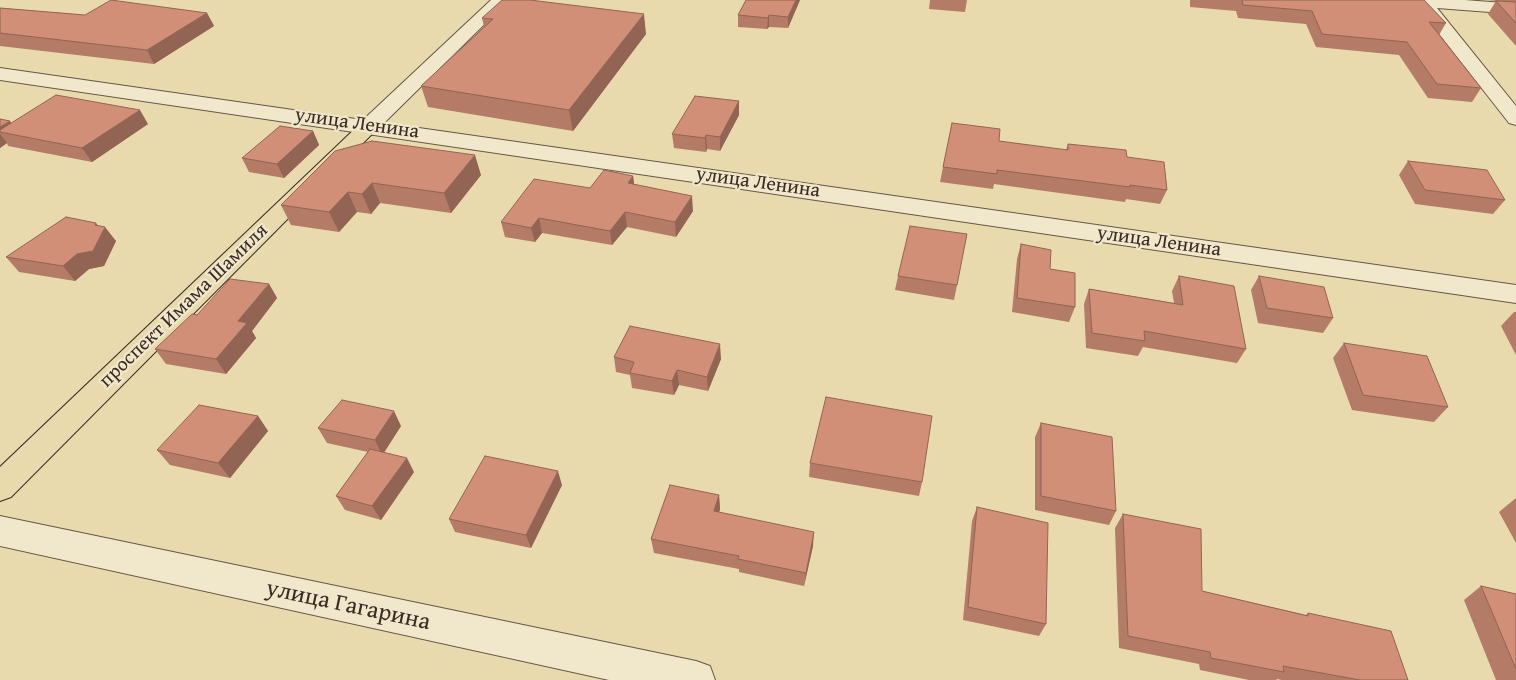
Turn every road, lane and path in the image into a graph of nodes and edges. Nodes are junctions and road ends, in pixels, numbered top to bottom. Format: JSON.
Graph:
{"nodes":[{"id":1,"x":501,"y":0,"type":"edge"},
{"id":2,"x":1398,"y":0,"type":"edge"},
{"id":3,"x":1423,"y":2,"type":"junction"},
{"id":4,"x":1516,"y":9,"type":"edge"},
{"id":5,"x":0,"y":74,"type":"edge"},
{"id":6,"x":1516,"y":119,"type":"edge"},
{"id":7,"x":369,"y":126,"type":"junction"},
{"id":8,"x":1516,"y":294,"type":"edge"},
{"id":9,"x":7,"y":473,"type":"edge"},
{"id":10,"x":0,"y":531,"type":"edge"},
{"id":11,"x":696,"y":680,"type":"edge"}],
"edges":[{"from":1,"to":7,"type":"street"},
{"from":2,"to":3,"type":"street"},
{"from":3,"to":4,"type":"street"},
{"from":3,"to":6,"type":"street"},
{"from":5,"to":7,"type":"street","name":"улица Ленина"},
{"from":7,"to":8,"type":"street","name":"улица Ленина"},
{"from":7,"to":9,"type":"main road","name":"проспект Имама Шамиля"},
{"from":10,"to":11,"type":"street","name":"улица Гагарина"}]}
